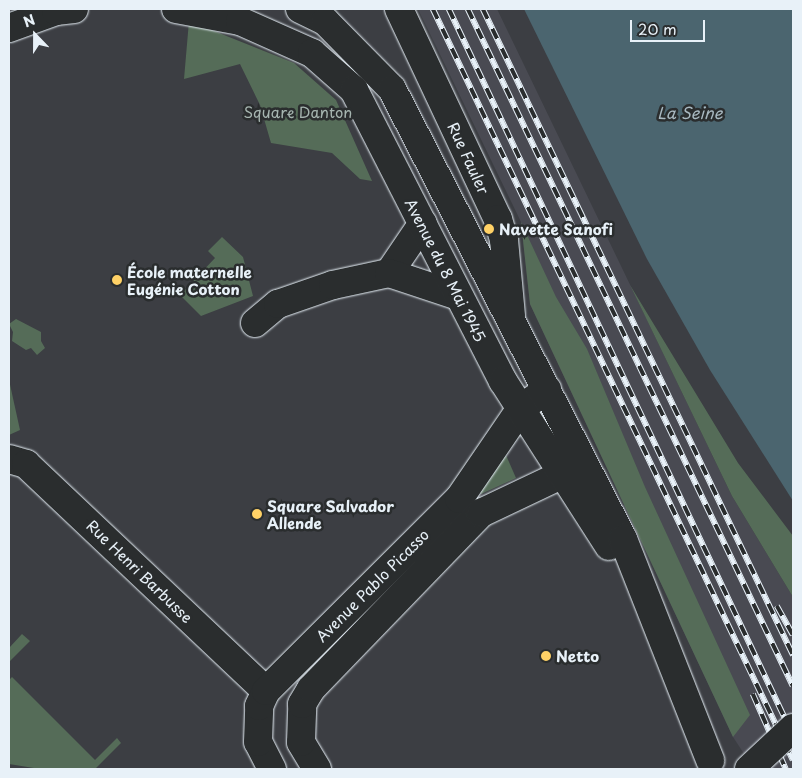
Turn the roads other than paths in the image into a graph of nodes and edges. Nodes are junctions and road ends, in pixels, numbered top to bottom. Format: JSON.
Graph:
{"nodes":[{"id":1,"x":74,"y":9,"type":"edge"},
{"id":2,"x":176,"y":9,"type":"edge"},
{"id":3,"x":300,"y":9,"type":"edge"},
{"id":4,"x":399,"y":9,"type":"edge"},
{"id":5,"x":9,"y":28,"type":"edge"},
{"id":6,"x":424,"y":223,"type":"junction"},
{"id":7,"x":389,"y":273,"type":"junction"},
{"id":8,"x":458,"y":296,"type":"junction"},
{"id":9,"x":511,"y":316,"type":"junction"},
{"id":10,"x":255,"y":323,"type":"dead end"},
{"id":11,"x":547,"y":390,"type":"junction"},
{"id":12,"x":521,"y":408,"type":"junction"},
{"id":13,"x":9,"y":459,"type":"edge"},
{"id":14,"x":574,"y":469,"type":"junction"},
{"id":15,"x":266,"y":691,"type":"junction"},
{"id":16,"x":793,"y":728,"type":"edge"},
{"id":17,"x":710,"y":760,"type":"dead end"},
{"id":18,"x":306,"y":766,"type":"edge"},
{"id":19,"x":272,"y":769,"type":"edge"},
{"id":20,"x":749,"y":769,"type":"edge"}],
"edges":[{"from":1,"to":5,"type":"street"},
{"from":2,"to":6,"type":"street","name":"Avenue du 8 Mai 1945"},
{"from":3,"to":9,"type":"street","name":"Avenue du 8 Mai 1945"},
{"from":4,"to":9,"type":"street","name":"Rue Fauler"},
{"from":6,"to":7,"type":"street"},
{"from":6,"to":8,"type":"street","name":"Avenue du 8 Mai 1945"},
{"from":7,"to":8,"type":"street"},
{"from":7,"to":10,"type":"street"},
{"from":8,"to":12,"type":"street","name":"Avenue du 8 Mai 1945"},
{"from":9,"to":11,"type":"street","name":"Avenue du 8 Mai 1945"},
{"from":11,"to":12,"type":"street"},
{"from":11,"to":14,"type":"street","name":"Avenue du 8 Mai 1945"},
{"from":12,"to":14,"type":"street","name":"Avenue du 8 Mai 1945"},
{"from":12,"to":15,"type":"street","name":"Avenue Pablo Picasso"},
{"from":13,"to":15,"type":"street","name":"Rue Henri Barbusse"},
{"from":14,"to":17,"type":"street","name":"Avenue du 8 Mai 1945"},
{"from":14,"to":18,"type":"street","name":"Avenue Pablo Picasso"},
{"from":15,"to":19,"type":"street","name":"Avenue Pablo Picasso"},
{"from":16,"to":20,"type":"street","bridge":true}]}
